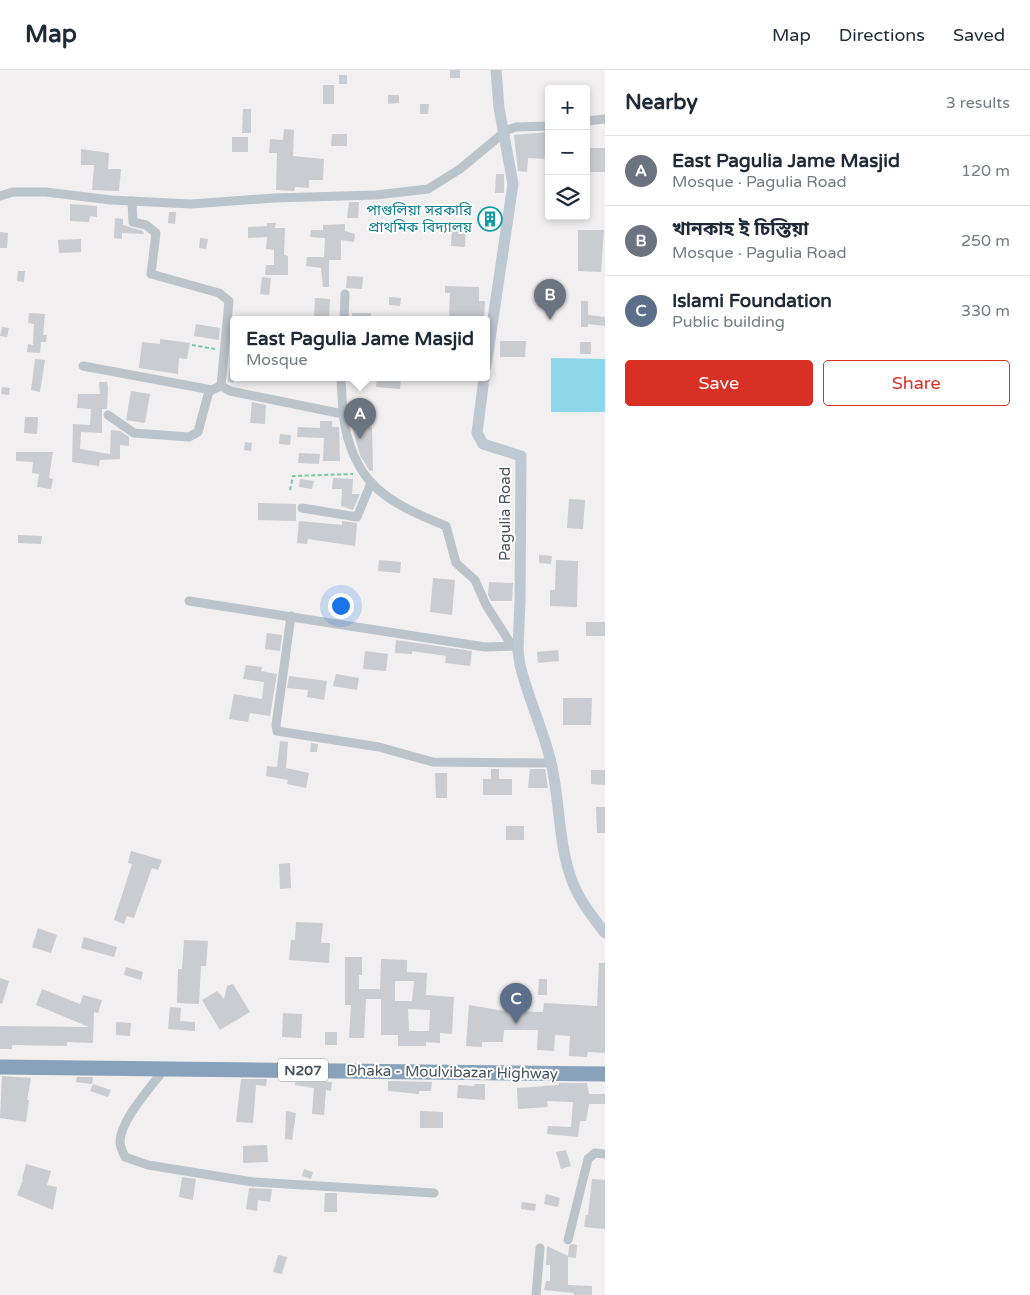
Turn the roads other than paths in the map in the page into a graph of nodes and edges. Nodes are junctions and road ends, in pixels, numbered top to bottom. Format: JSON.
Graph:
{"nodes":[{"id":1,"x":496,"y":70,"type":"edge"},
{"id":2,"x":605,"y":119,"type":"edge"},
{"id":3,"x":590,"y":120,"type":"edge"},
{"id":4,"x":545,"y":126,"type":"edge"},
{"id":5,"x":504,"y":133,"type":"junction"},
{"id":6,"x":0,"y":196,"type":"edge"},
{"id":7,"x":132,"y":201,"type":"junction"},
{"id":8,"x":344,"y":294,"type":"dead end"},
{"id":9,"x":344,"y":316,"type":"edge"},
{"id":10,"x":490,"y":339,"type":"edge"},
{"id":11,"x":83,"y":366,"type":"dead end"},
{"id":12,"x":341,"y":381,"type":"edge"},
{"id":13,"x":484,"y":381,"type":"edge"},
{"id":14,"x":216,"y":388,"type":"junction"},
{"id":15,"x":343,"y":414,"type":"junction"},
{"id":16,"x":108,"y":415,"type":"dead end"},
{"id":17,"x":371,"y":482,"type":"junction"},
{"id":18,"x":302,"y":508,"type":"dead end"},
{"id":19,"x":189,"y":601,"type":"dead end"},
{"id":20,"x":291,"y":616,"type":"junction"},
{"id":21,"x":516,"y":648,"type":"junction"},
{"id":22,"x":551,"y":763,"type":"junction"},
{"id":23,"x":605,"y":933,"type":"edge"},
{"id":24,"x":0,"y":1067,"type":"edge"},
{"id":25,"x":165,"y":1068,"type":"junction"},
{"id":26,"x":605,"y":1074,"type":"edge"},
{"id":27,"x":605,"y":1154,"type":"edge"},
{"id":28,"x":434,"y":1192,"type":"dead end"},
{"id":29,"x":568,"y":1240,"type":"dead end"},
{"id":30,"x":540,"y":1248,"type":"dead end"},
{"id":31,"x":536,"y":1295,"type":"edge"}],
"edges":[{"from":1,"to":5,"type":"street"},
{"from":2,"to":3,"type":"street"},
{"from":4,"to":5,"type":"street"},
{"from":5,"to":7,"type":"street"},
{"from":5,"to":10,"type":"street"},
{"from":6,"to":7,"type":"street"},
{"from":7,"to":14,"type":"street"},
{"from":8,"to":9,"type":"street"},
{"from":11,"to":14,"type":"street"},
{"from":12,"to":15,"type":"street","name":"Pagulia Road"},
{"from":13,"to":21,"type":"street","name":"Pagulia Road"},
{"from":14,"to":15,"type":"street"},
{"from":14,"to":16,"type":"street"},
{"from":15,"to":17,"type":"street","name":"Pagulia Road"},
{"from":17,"to":18,"type":"street"},
{"from":17,"to":21,"type":"street","name":"Pagulia Road"},
{"from":19,"to":20,"type":"street"},
{"from":20,"to":21,"type":"street"},
{"from":20,"to":22,"type":"street"},
{"from":21,"to":22,"type":"street","name":"Pagulia Road"},
{"from":22,"to":23,"type":"street","name":"Pagulia Road"},
{"from":24,"to":25,"type":"highway","name":"Dhaka - Moulvibazar Highway","number":"N207"},
{"from":25,"to":26,"type":"highway","name":"Dhaka - Moulvibazar Highway","number":"N207"},
{"from":25,"to":28,"type":"street"},
{"from":27,"to":29,"type":"street"},
{"from":30,"to":31,"type":"street"}]}
